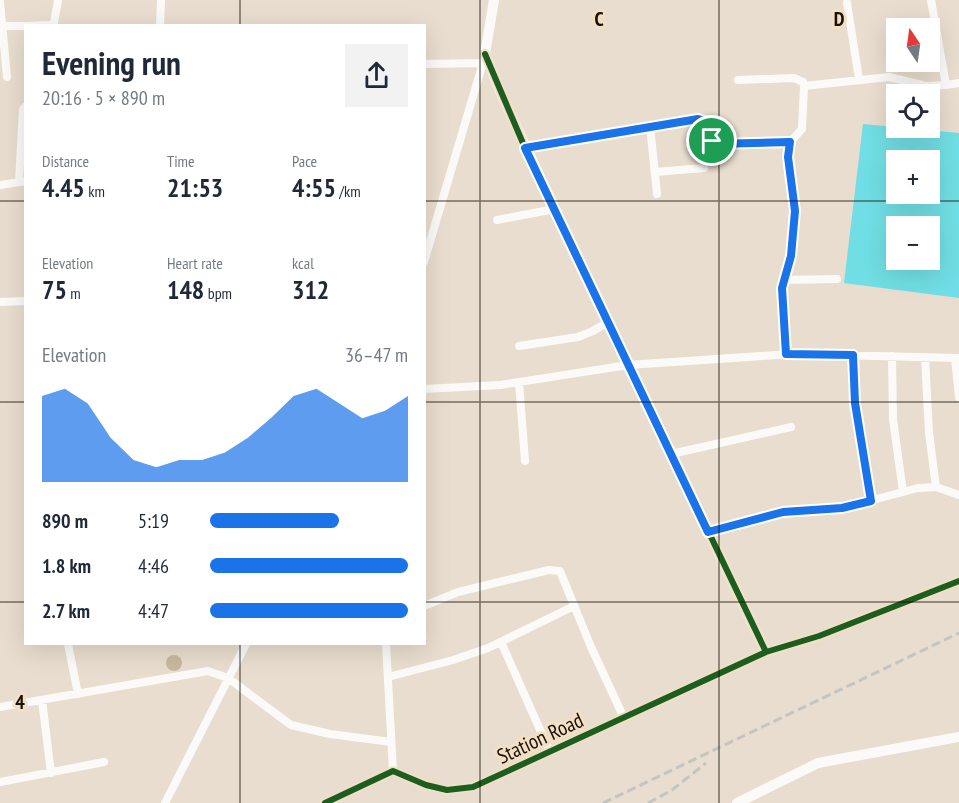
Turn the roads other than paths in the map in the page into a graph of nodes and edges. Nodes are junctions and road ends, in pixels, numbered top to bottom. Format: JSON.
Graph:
{"nodes":[{"id":1,"x":58,"y":0,"type":"edge"},
{"id":2,"x":161,"y":0,"type":"edge"},
{"id":3,"x":494,"y":0,"type":"edge"},
{"id":4,"x":931,"y":0,"type":"edge"},
{"id":5,"x":0,"y":2,"type":"edge"},
{"id":6,"x":847,"y":3,"type":"dead end"},
{"id":7,"x":51,"y":24,"type":"edge"},
{"id":8,"x":160,"y":24,"type":"edge"},
{"id":9,"x":2,"y":26,"type":"junction"},
{"id":10,"x":24,"y":26,"type":"edge"},
{"id":11,"x":2,"y":44,"type":"edge"},
{"id":12,"x":484,"y":59,"type":"junction"},
{"id":13,"x":426,"y":64,"type":"edge"},
{"id":14,"x":7,"y":77,"type":"dead end"},
{"id":15,"x":738,"y":80,"type":"dead end"},
{"id":16,"x":859,"y":80,"type":"junction"},
{"id":17,"x":959,"y":83,"type":"edge"},
{"id":18,"x":946,"y":85,"type":"junction"},
{"id":19,"x":804,"y":86,"type":"junction"},
{"id":20,"x":24,"y":108,"type":"edge"},
{"id":21,"x":650,"y":126,"type":"junction"},
{"id":22,"x":790,"y":142,"type":"junction"},
{"id":23,"x":525,"y":148,"type":"junction"},
{"id":24,"x":704,"y":168,"type":"dead end"},
{"id":25,"x":655,"y":172,"type":"junction"},
{"id":26,"x":22,"y":182,"type":"edge"},
{"id":27,"x":0,"y":185,"type":"edge"},
{"id":28,"x":657,"y":194,"type":"dead end"},
{"id":29,"x":555,"y":209,"type":"junction"},
{"id":30,"x":497,"y":220,"type":"dead end"},
{"id":31,"x":426,"y":255,"type":"edge"},
{"id":32,"x":837,"y":279,"type":"dead end"},
{"id":33,"x":784,"y":280,"type":"junction"},
{"id":34,"x":24,"y":301,"type":"edge"},
{"id":35,"x":0,"y":302,"type":"edge"},
{"id":36,"x":608,"y":322,"type":"junction"},
{"id":37,"x":519,"y":346,"type":"dead end"},
{"id":38,"x":786,"y":354,"type":"junction"},
{"id":39,"x":853,"y":355,"type":"junction"},
{"id":40,"x":892,"y":356,"type":"junction"},
{"id":41,"x":925,"y":357,"type":"junction"},
{"id":42,"x":957,"y":358,"type":"edge"},
{"id":43,"x":628,"y":365,"type":"junction"},
{"id":44,"x":519,"y":382,"type":"junction"},
{"id":45,"x":426,"y":389,"type":"edge"},
{"id":46,"x":959,"y":397,"type":"edge"},
{"id":47,"x":790,"y":427,"type":"dead end"},
{"id":48,"x":670,"y":454,"type":"junction"},
{"id":49,"x":525,"y":462,"type":"dead end"},
{"id":50,"x":936,"y":487,"type":"junction"},
{"id":51,"x":903,"y":492,"type":"junction"},
{"id":52,"x":959,"y":495,"type":"edge"},
{"id":53,"x":871,"y":501,"type":"junction"},
{"id":54,"x":708,"y":532,"type":"junction"},
{"id":55,"x":959,"y":581,"type":"edge"},
{"id":56,"x":426,"y":605,"type":"edge"},
{"id":57,"x":574,"y":606,"type":"junction"},
{"id":58,"x":501,"y":642,"type":"junction"},
{"id":59,"x":68,"y":645,"type":"edge"},
{"id":60,"x":245,"y":645,"type":"edge"},
{"id":61,"x":386,"y":645,"type":"edge"},
{"id":62,"x":766,"y":652,"type":"junction"},
{"id":63,"x":388,"y":677,"type":"junction"},
{"id":64,"x":228,"y":678,"type":"junction"},
{"id":65,"x":78,"y":694,"type":"junction"},
{"id":66,"x":42,"y":700,"type":"junction"},
{"id":67,"x":0,"y":707,"type":"edge"},
{"id":68,"x":624,"y":718,"type":"junction"},
{"id":69,"x":959,"y":737,"type":"edge"},
{"id":70,"x":391,"y":742,"type":"junction"},
{"id":71,"x":550,"y":752,"type":"junction"},
{"id":72,"x":104,"y":762,"type":"dead end"},
{"id":73,"x":393,"y":771,"type":"junction"},
{"id":74,"x":51,"y":773,"type":"junction"},
{"id":75,"x":0,"y":782,"type":"edge"},
{"id":76,"x":165,"y":803,"type":"edge"},
{"id":77,"x":325,"y":803,"type":"edge"},
{"id":78,"x":736,"y":803,"type":"edge"}],
"edges":[{"from":1,"to":7,"type":"street"},
{"from":2,"to":8,"type":"street"},
{"from":3,"to":12,"type":"street"},
{"from":4,"to":18,"type":"street"},
{"from":5,"to":9,"type":"street"},
{"from":6,"to":16,"type":"street"},
{"from":9,"to":10,"type":"street"},
{"from":9,"to":11,"type":"street"},
{"from":11,"to":14,"type":"street"},
{"from":12,"to":13,"type":"street"},
{"from":12,"to":23,"type":"street"},
{"from":12,"to":31,"type":"street"},
{"from":15,"to":19,"type":"street"},
{"from":16,"to":18,"type":"street"},
{"from":16,"to":19,"type":"street"},
{"from":17,"to":18,"type":"street"},
{"from":19,"to":22,"type":"street"},
{"from":20,"to":26,"type":"street"},
{"from":21,"to":22,"type":"street"},
{"from":21,"to":23,"type":"street"},
{"from":21,"to":25,"type":"street"},
{"from":22,"to":33,"type":"street"},
{"from":23,"to":29,"type":"street"},
{"from":24,"to":25,"type":"street"},
{"from":25,"to":28,"type":"street"},
{"from":26,"to":27,"type":"street"},
{"from":29,"to":30,"type":"street"},
{"from":29,"to":36,"type":"street"},
{"from":32,"to":33,"type":"street"},
{"from":33,"to":38,"type":"street"},
{"from":34,"to":35,"type":"street"},
{"from":36,"to":37,"type":"street"},
{"from":36,"to":43,"type":"street"},
{"from":38,"to":39,"type":"street"},
{"from":38,"to":43,"type":"street"},
{"from":39,"to":40,"type":"street"},
{"from":39,"to":53,"type":"street"},
{"from":40,"to":41,"type":"street"},
{"from":40,"to":51,"type":"street"},
{"from":41,"to":42,"type":"street"},
{"from":41,"to":50,"type":"street"},
{"from":42,"to":46,"type":"street"},
{"from":43,"to":44,"type":"street"},
{"from":43,"to":48,"type":"street"},
{"from":44,"to":45,"type":"street"},
{"from":44,"to":49,"type":"street"},
{"from":47,"to":48,"type":"street"},
{"from":48,"to":54,"type":"street"},
{"from":50,"to":51,"type":"street"},
{"from":50,"to":52,"type":"street"},
{"from":51,"to":53,"type":"street"},
{"from":53,"to":54,"type":"street"},
{"from":54,"to":62,"type":"street"},
{"from":55,"to":62,"type":"street","name":"Station Road"},
{"from":56,"to":57,"type":"street"},
{"from":57,"to":58,"type":"street"},
{"from":57,"to":68,"type":"street"},
{"from":58,"to":63,"type":"street"},
{"from":58,"to":71,"type":"street"},
{"from":59,"to":65,"type":"street"},
{"from":60,"to":64,"type":"street"},
{"from":61,"to":63,"type":"street"},
{"from":62,"to":68,"type":"street","name":"Station Road"},
{"from":63,"to":70,"type":"street"},
{"from":64,"to":65,"type":"street"},
{"from":64,"to":70,"type":"street"},
{"from":64,"to":76,"type":"street"},
{"from":65,"to":66,"type":"street"},
{"from":66,"to":67,"type":"street"},
{"from":66,"to":74,"type":"street"},
{"from":68,"to":71,"type":"street","name":"Station Road"},
{"from":69,"to":78,"type":"street"},
{"from":70,"to":73,"type":"street"},
{"from":71,"to":73,"type":"street","name":"Station Road"},
{"from":72,"to":74,"type":"street"},
{"from":73,"to":77,"type":"street"},
{"from":74,"to":75,"type":"street"}]}
